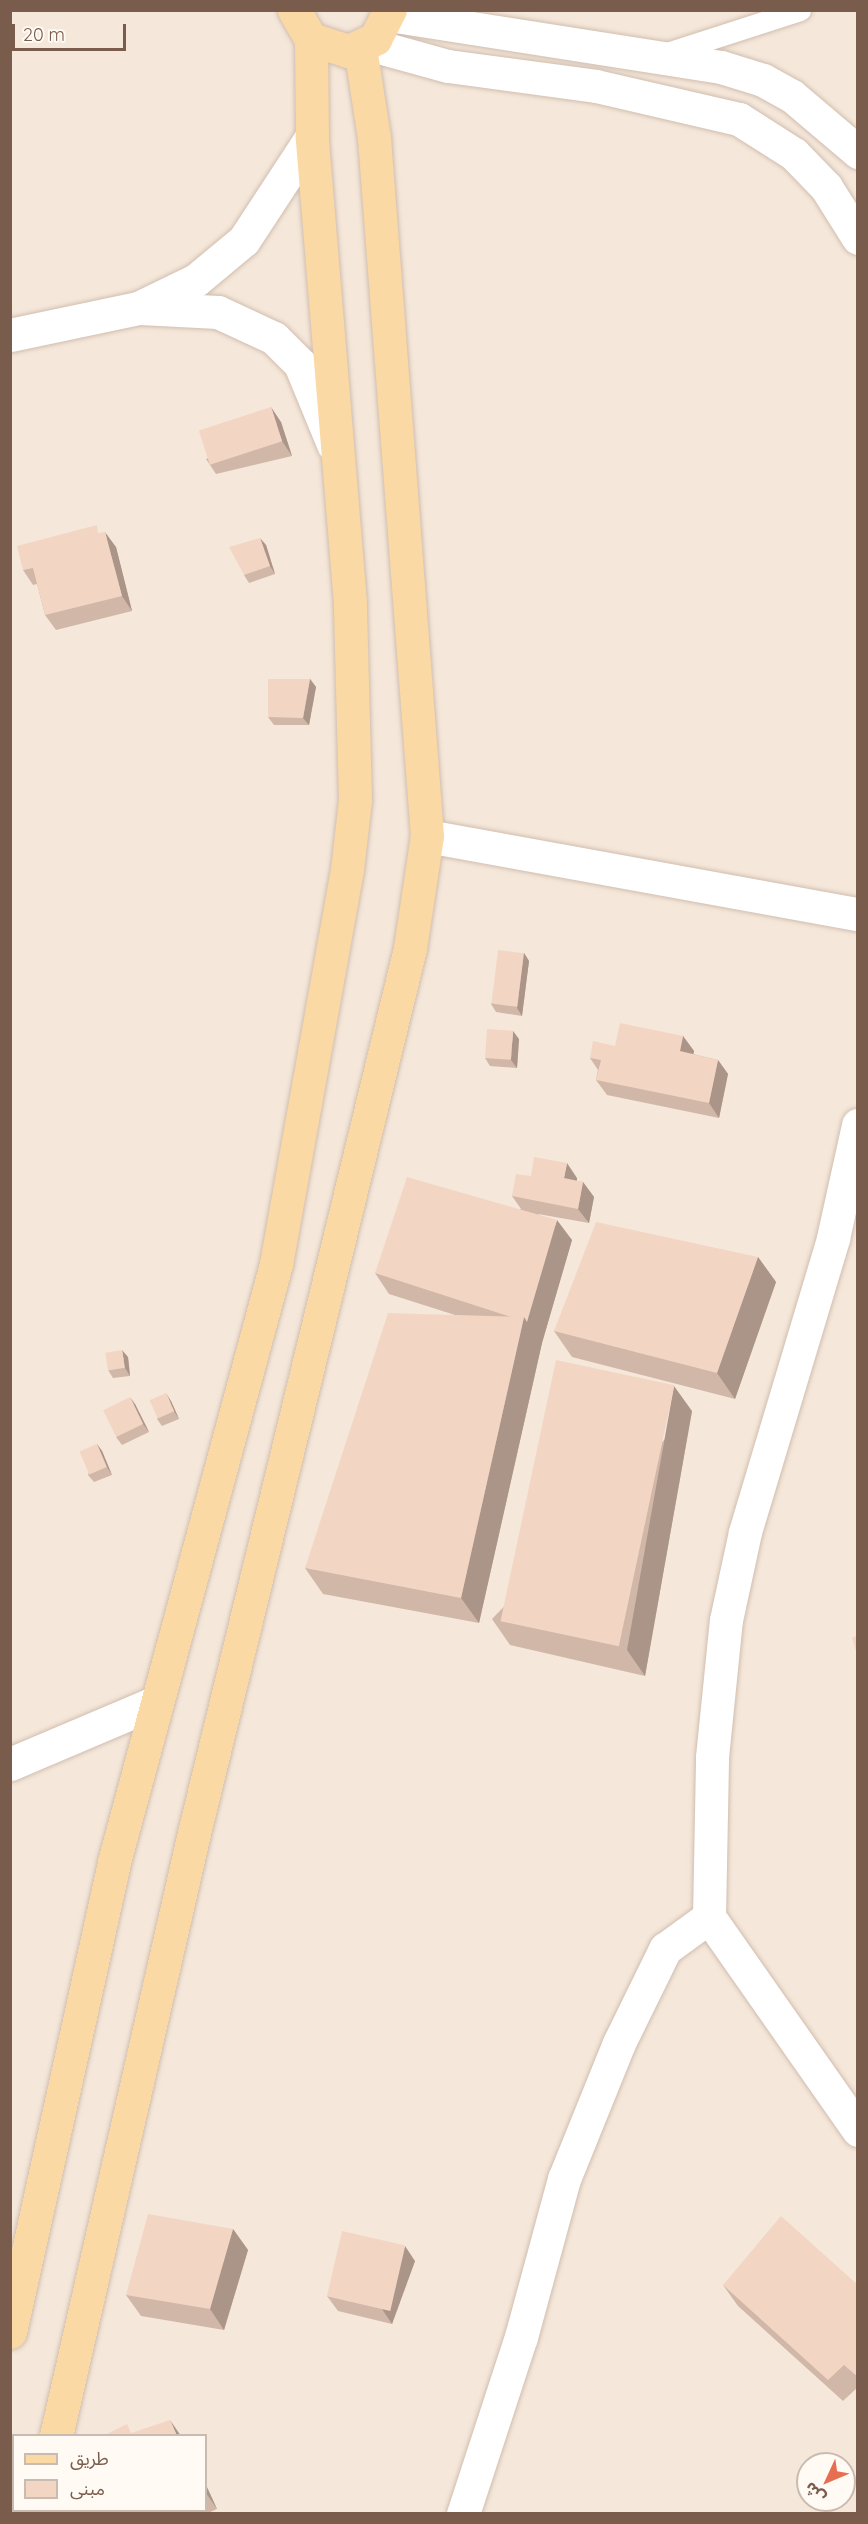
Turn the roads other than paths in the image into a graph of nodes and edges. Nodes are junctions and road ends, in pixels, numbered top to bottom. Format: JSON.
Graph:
{"nodes":[{"id":1,"x":294,"y":10,"type":"edge"},
{"id":2,"x":800,"y":10,"type":"edge"},
{"id":3,"x":390,"y":13,"type":"edge"},
{"id":4,"x":311,"y":39,"type":"junction"},
{"id":5,"x":364,"y":46,"type":"junction"},
{"id":6,"x":659,"y":56,"type":"junction"},
{"id":7,"x":312,"y":136,"type":"junction"},
{"id":8,"x":858,"y":152,"type":"edge"},
{"id":9,"x":858,"y":238,"type":"edge"},
{"id":10,"x":138,"y":308,"type":"junction"},
{"id":11,"x":10,"y":335,"type":"edge"},
{"id":12,"x":337,"y":454,"type":"junction"},
{"id":13,"x":427,"y":836,"type":"junction"},
{"id":14,"x":858,"y":914,"type":"edge"},
{"id":15,"x":858,"y":1125,"type":"edge"},
{"id":16,"x":154,"y":1703,"type":"junction"},
{"id":17,"x":10,"y":1764,"type":"edge"},
{"id":18,"x":709,"y":1917,"type":"junction"},
{"id":19,"x":858,"y":2130,"type":"edge"},
{"id":20,"x":10,"y":2332,"type":"edge"},
{"id":21,"x":56,"y":2434,"type":"edge"},
{"id":22,"x":463,"y":2514,"type":"edge"}],
"edges":[{"from":1,"to":4,"type":"main road"},
{"from":2,"to":6,"type":"lane"},
{"from":3,"to":5,"type":"main road"},
{"from":3,"to":6,"type":"street"},
{"from":4,"to":5,"type":"main road"},
{"from":4,"to":7,"type":"main road"},
{"from":5,"to":9,"type":"street"},
{"from":5,"to":13,"type":"main road"},
{"from":6,"to":8,"type":"street"},
{"from":7,"to":10,"type":"street"},
{"from":7,"to":12,"type":"main road"},
{"from":10,"to":11,"type":"street"},
{"from":10,"to":12,"type":"street"},
{"from":12,"to":16,"type":"main road"},
{"from":13,"to":14,"type":"street"},
{"from":13,"to":21,"type":"main road"},
{"from":15,"to":18,"type":"street"},
{"from":16,"to":17,"type":"street"},
{"from":16,"to":20,"type":"main road"},
{"from":18,"to":19,"type":"street"},
{"from":18,"to":22,"type":"street"}]}
